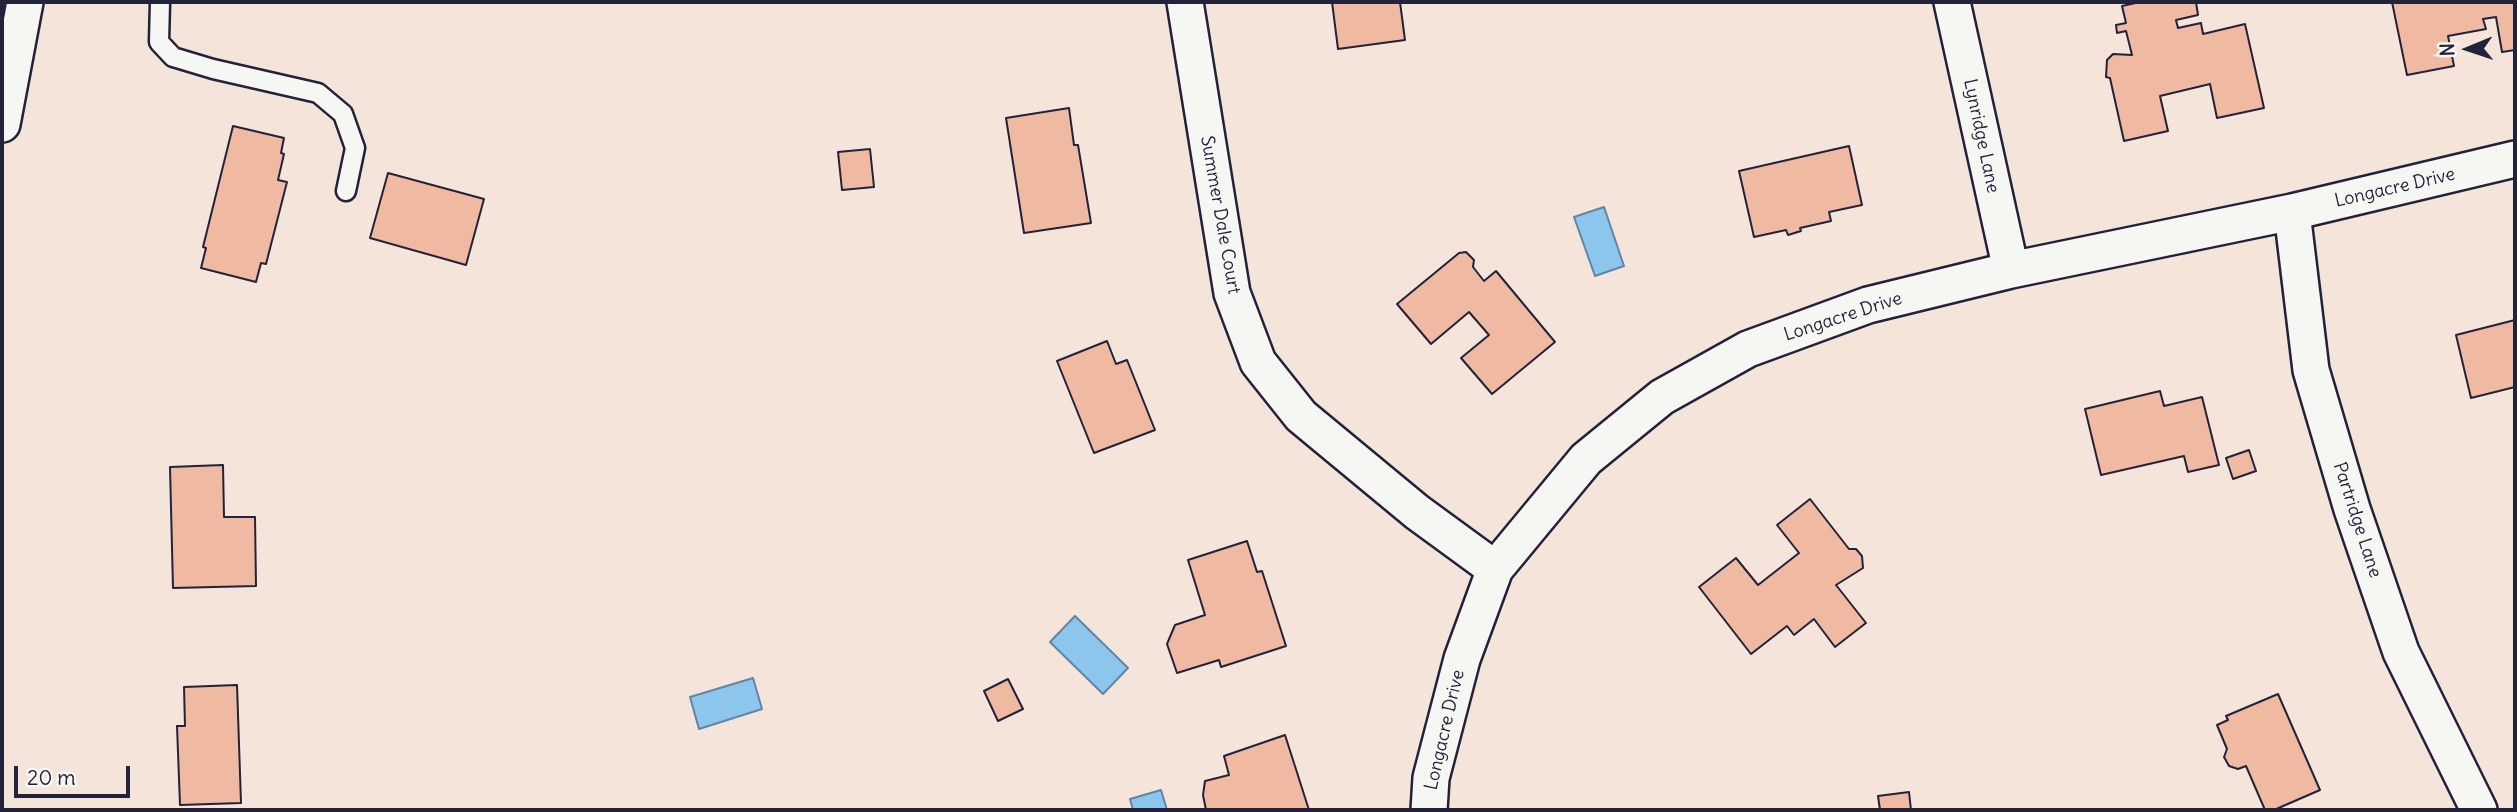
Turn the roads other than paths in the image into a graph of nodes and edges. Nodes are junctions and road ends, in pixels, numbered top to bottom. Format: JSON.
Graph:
{"nodes":[{"id":1,"x":25,"y":2,"type":"edge"},
{"id":2,"x":160,"y":2,"type":"edge"},
{"id":3,"x":1185,"y":2,"type":"edge"},
{"id":4,"x":1952,"y":2,"type":"edge"},
{"id":5,"x":2,"y":124,"type":"edge"},
{"id":6,"x":2515,"y":159,"type":"edge"},
{"id":7,"x":346,"y":191,"type":"dead end"},
{"id":8,"x":2292,"y":212,"type":"junction"},
{"id":9,"x":2011,"y":270,"type":"junction"},
{"id":10,"x":1495,"y":569,"type":"junction"},
{"id":11,"x":1429,"y":810,"type":"edge"},
{"id":12,"x":2479,"y":810,"type":"edge"}],
"edges":[{"from":1,"to":5,"type":"street"},
{"from":2,"to":7,"type":"lane"},
{"from":3,"to":10,"type":"street","name":"Summer Dale Court"},
{"from":4,"to":9,"type":"street","name":"Lynridge Lane"},
{"from":6,"to":8,"type":"street","name":"Longacre Drive"},
{"from":8,"to":9,"type":"street","name":"Longacre Drive"},
{"from":8,"to":12,"type":"street","name":"Partridge Lane"},
{"from":9,"to":10,"type":"street","name":"Longacre Drive"},
{"from":10,"to":11,"type":"street","name":"Longacre Drive"}]}
